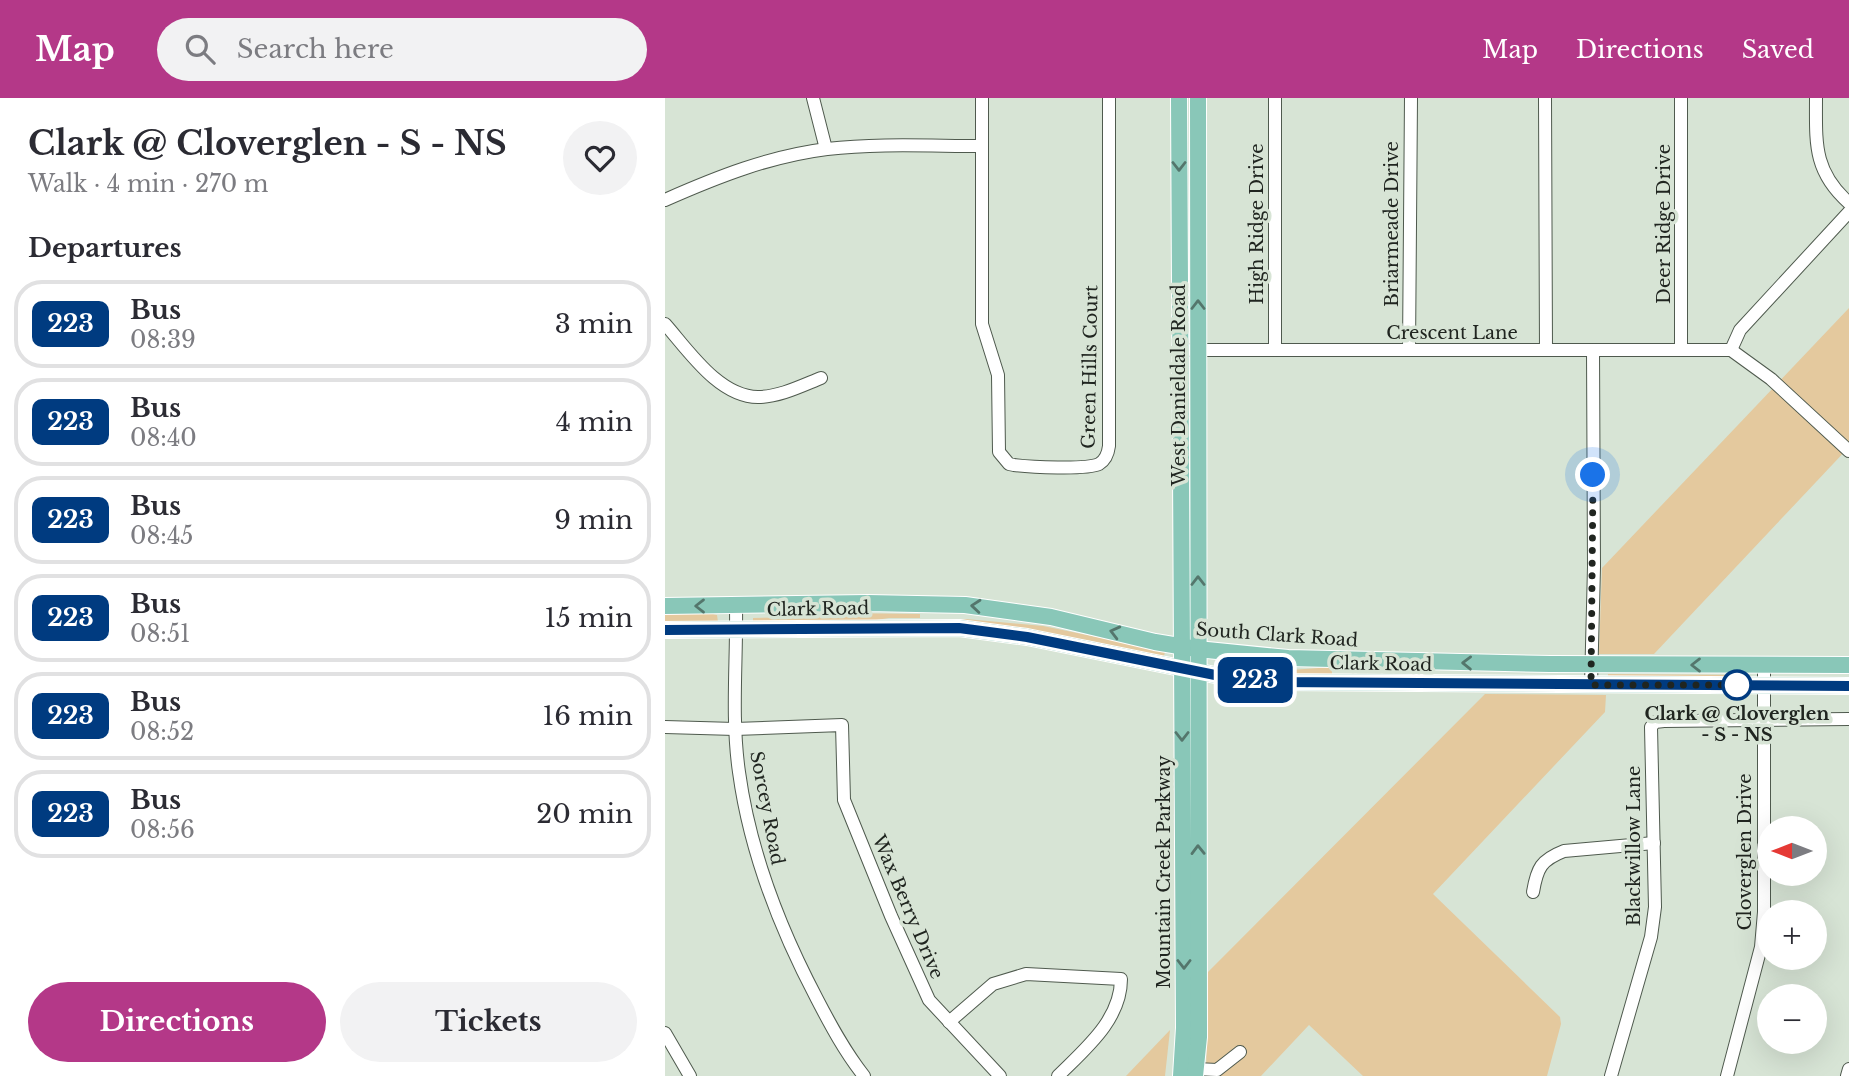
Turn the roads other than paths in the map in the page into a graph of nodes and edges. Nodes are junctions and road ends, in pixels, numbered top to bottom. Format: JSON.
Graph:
{"nodes":[{"id":1,"x":813,"y":98,"type":"edge"},
{"id":2,"x":982,"y":98,"type":"edge"},
{"id":3,"x":1109,"y":98,"type":"edge"},
{"id":4,"x":1179,"y":98,"type":"edge"},
{"id":5,"x":1198,"y":98,"type":"edge"},
{"id":6,"x":1275,"y":98,"type":"edge"},
{"id":7,"x":1411,"y":98,"type":"edge"},
{"id":8,"x":1545,"y":98,"type":"edge"},
{"id":9,"x":1681,"y":98,"type":"edge"},
{"id":10,"x":1816,"y":98,"type":"edge"},
{"id":11,"x":982,"y":146,"type":"junction"},
{"id":12,"x":826,"y":149,"type":"junction"},
{"id":13,"x":665,"y":200,"type":"edge"},
{"id":14,"x":1849,"y":203,"type":"edge"},
{"id":15,"x":1849,"y":212,"type":"edge"},
{"id":16,"x":665,"y":324,"type":"edge"},
{"id":17,"x":1180,"y":350,"type":"junction"},
{"id":18,"x":1198,"y":350,"type":"junction"},
{"id":19,"x":1275,"y":350,"type":"junction"},
{"id":20,"x":1409,"y":350,"type":"junction"},
{"id":21,"x":1546,"y":350,"type":"junction"},
{"id":22,"x":1593,"y":350,"type":"junction"},
{"id":23,"x":1681,"y":350,"type":"junction"},
{"id":24,"x":1727,"y":350,"type":"junction"},
{"id":25,"x":821,"y":378,"type":"dead end"},
{"id":26,"x":1198,"y":413,"type":"junction"},
{"id":27,"x":1181,"y":414,"type":"junction"},
{"id":28,"x":1849,"y":451,"type":"edge"},
{"id":29,"x":1190,"y":503,"type":"junction"},
{"id":30,"x":941,"y":604,"type":"junction"},
{"id":31,"x":665,"y":606,"type":"edge"},
{"id":32,"x":736,"y":606,"type":"junction"},
{"id":33,"x":940,"y":628,"type":"junction"},
{"id":34,"x":665,"y":630,"type":"edge"},
{"id":35,"x":736,"y":630,"type":"junction"},
{"id":36,"x":1189,"y":648,"type":"junction"},
{"id":37,"x":1389,"y":662,"type":"junction"},
{"id":38,"x":1441,"y":662,"type":"junction"},
{"id":39,"x":1591,"y":664,"type":"junction"},
{"id":40,"x":1764,"y":665,"type":"junction"},
{"id":41,"x":1849,"y":665,"type":"edge"},
{"id":42,"x":1189,"y":670,"type":"junction"},
{"id":43,"x":1338,"y":684,"type":"junction"},
{"id":44,"x":1441,"y":684,"type":"junction"},
{"id":45,"x":1591,"y":685,"type":"junction"},
{"id":46,"x":1764,"y":686,"type":"junction"},
{"id":47,"x":1849,"y":686,"type":"edge"},
{"id":48,"x":1849,"y":719,"type":"edge"},
{"id":49,"x":1763,"y":720,"type":"junction"},
{"id":50,"x":665,"y":727,"type":"edge"},
{"id":51,"x":735,"y":729,"type":"junction"},
{"id":52,"x":1654,"y":843,"type":"junction"},
{"id":53,"x":1533,"y":892,"type":"dead end"},
{"id":54,"x":1191,"y":902,"type":"junction"},
{"id":55,"x":949,"y":1022,"type":"junction"},
{"id":56,"x":665,"y":1033,"type":"edge"},
{"id":57,"x":1240,"y":1052,"type":"dead end"},
{"id":58,"x":1849,"y":1069,"type":"edge"},
{"id":59,"x":1196,"y":1072,"type":"edge"},
{"id":60,"x":690,"y":1076,"type":"edge"},
{"id":61,"x":865,"y":1076,"type":"edge"},
{"id":62,"x":1000,"y":1076,"type":"edge"},
{"id":63,"x":1058,"y":1076,"type":"edge"},
{"id":64,"x":1181,"y":1076,"type":"edge"},
{"id":65,"x":1611,"y":1076,"type":"edge"},
{"id":66,"x":1727,"y":1076,"type":"edge"},
{"id":67,"x":1847,"y":1076,"type":"edge"}],
"edges":[{"from":1,"to":12,"type":"street"},
{"from":2,"to":11,"type":"street","name":"Green Hills Court"},
{"from":3,"to":11,"type":"street","name":"Green Hills Court"},
{"from":4,"to":17,"type":"main road","name":"West Danieldale Road","one_way":true},
{"from":18,"to":5,"type":"main road","name":"West Danieldale Road","one_way":true},
{"from":6,"to":19,"type":"street","name":"High Ridge Drive"},
{"from":7,"to":20,"type":"street","name":"Briarmeade Drive"},
{"from":8,"to":21,"type":"street"},
{"from":9,"to":23,"type":"street","name":"Deer Ridge Drive"},
{"from":10,"to":14,"type":"street"},
{"from":11,"to":12,"type":"street"},
{"from":12,"to":13,"type":"street"},
{"from":15,"to":24,"type":"street"},
{"from":16,"to":25,"type":"street"},
{"from":17,"to":18,"type":"street","name":"Crescent Lane"},
{"from":17,"to":27,"type":"main road","name":"West Danieldale Road"},
{"from":18,"to":19,"type":"street","name":"Crescent Lane"},
{"from":18,"to":26,"type":"main road","name":"West Danieldale Road"},
{"from":19,"to":20,"type":"street","name":"Crescent Lane"},
{"from":20,"to":21,"type":"street","name":"Crescent Lane"},
{"from":21,"to":22,"type":"street","name":"Crescent Lane"},
{"from":22,"to":23,"type":"street","name":"Crescent Lane"},
{"from":22,"to":39,"type":"street"},
{"from":23,"to":24,"type":"street","name":"Crescent Lane"},
{"from":24,"to":28,"type":"street"},
{"from":26,"to":27,"type":"main road"},
{"from":26,"to":29,"type":"main road","name":"West Danieldale Road"},
{"from":27,"to":29,"type":"main road","name":"West Danieldale Road"},
{"from":29,"to":36,"type":"main road","name":"West Danieldale Road"},
{"from":30,"to":32,"type":"main road","name":"South Clark Road"},
{"from":30,"to":33,"type":"main road"},
{"from":36,"to":30,"type":"main road","name":"South Clark Road","one_way":true},
{"from":32,"to":31,"type":"main road","name":"South Clark Road","one_way":true},
{"from":32,"to":35,"type":"street","name":"Sorcey Road"},
{"from":33,"to":35,"type":"main road","name":"Clark Road"},
{"from":33,"to":42,"type":"main road","name":"Clark Road"},
{"from":34,"to":35,"type":"main road","name":"Clark Road"},
{"from":35,"to":51,"type":"street","name":"Sorcey Road"},
{"from":36,"to":37,"type":"main road","name":"South Clark Road"},
{"from":36,"to":42,"type":"main road","name":"West Danieldale Road"},
{"from":37,"to":38,"type":"main road","name":"South Clark Road"},
{"from":37,"to":43,"type":"main road"},
{"from":39,"to":38,"type":"main road","name":"South Clark Road","one_way":true},
{"from":38,"to":44,"type":"main road"},
{"from":40,"to":39,"type":"main road","name":"South Clark Road","one_way":true},
{"from":39,"to":45,"type":"street"},
{"from":40,"to":41,"type":"main road","name":"South Clark Road"},
{"from":40,"to":46,"type":"street","name":"Cloverglen Drive"},
{"from":42,"to":43,"type":"main road","name":"Clark Road"},
{"from":42,"to":54,"type":"main road","name":"Mountain Creek Parkway"},
{"from":43,"to":44,"type":"main road","name":"Clark Road"},
{"from":44,"to":45,"type":"main road","name":"Clark Road"},
{"from":45,"to":46,"type":"main road","name":"Clark Road"},
{"from":46,"to":47,"type":"main road","name":"Clark Road"},
{"from":46,"to":49,"type":"street","name":"Cloverglen Drive"},
{"from":48,"to":49,"type":"street","name":"Blackwillow Lane"},
{"from":49,"to":52,"type":"street","name":"Blackwillow Lane"},
{"from":49,"to":66,"type":"street","name":"Cloverglen Drive"},
{"from":50,"to":51,"type":"street"},
{"from":51,"to":55,"type":"street","name":"Wax Berry Drive"},
{"from":51,"to":61,"type":"street","name":"Sorcey Road"},
{"from":52,"to":53,"type":"street"},
{"from":52,"to":65,"type":"street","name":"Blackwillow Lane"},
{"from":54,"to":59,"type":"main road","name":"Mountain Creek Parkway"},
{"from":54,"to":64,"type":"main road","name":"Mountain Creek Parkway","one_way":true},
{"from":55,"to":62,"type":"street","name":"Wax Berry Drive"},
{"from":55,"to":63,"type":"street"},
{"from":56,"to":60,"type":"street"},
{"from":57,"to":59,"type":"street"},
{"from":58,"to":67,"type":"street"}]}
